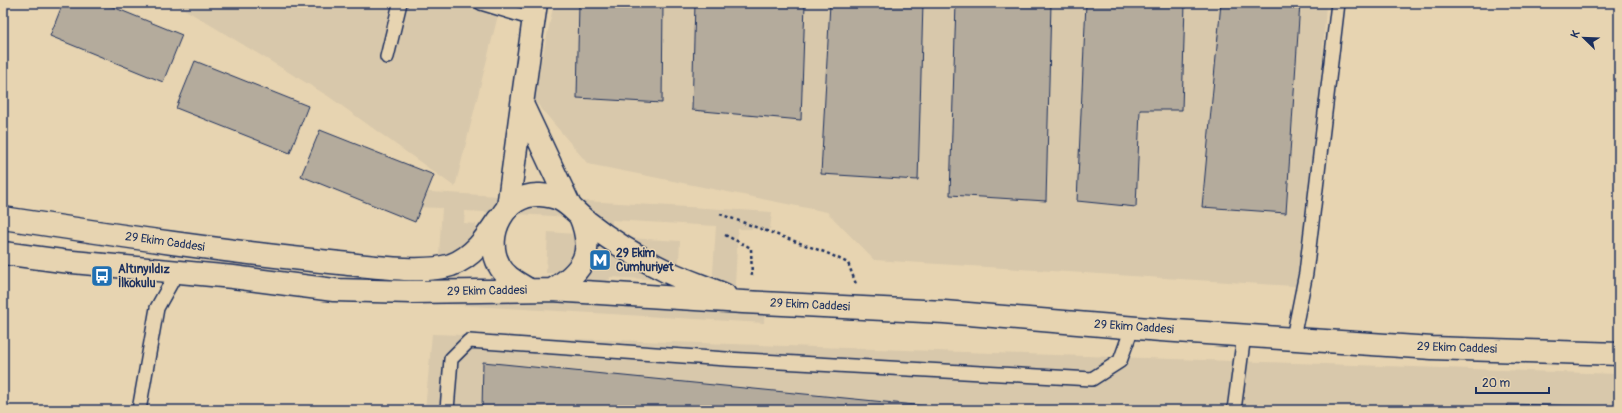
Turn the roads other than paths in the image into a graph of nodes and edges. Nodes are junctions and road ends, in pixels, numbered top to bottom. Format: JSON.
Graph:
{"nodes":[{"id":1,"x":400,"y":3,"type":"edge"},
{"id":2,"x":481,"y":3,"type":"edge"},
{"id":3,"x":1338,"y":3,"type":"edge"},
{"id":4,"x":534,"y":11,"type":"edge"},
{"id":5,"x":387,"y":57,"type":"dead end"},
{"id":6,"x":522,"y":104,"type":"junction"},
{"id":7,"x":575,"y":210,"type":"junction"},
{"id":8,"x":503,"y":213,"type":"junction"},
{"id":9,"x":3,"y":218,"type":"edge"},
{"id":10,"x":3,"y":254,"type":"edge"},
{"id":11,"x":177,"y":272,"type":"junction"},
{"id":12,"x":528,"y":290,"type":"junction"},
{"id":13,"x":552,"y":290,"type":"junction"},
{"id":14,"x":748,"y":302,"type":"junction"},
{"id":15,"x":1132,"y":328,"type":"junction"},
{"id":16,"x":1244,"y":335,"type":"junction"},
{"id":17,"x":1293,"y":338,"type":"junction"},
{"id":18,"x":1619,"y":354,"type":"edge"},
{"id":19,"x":139,"y":410,"type":"edge"},
{"id":20,"x":447,"y":410,"type":"edge"},
{"id":21,"x":1234,"y":410,"type":"edge"}],
"edges":[{"from":1,"to":5,"type":"lane"},
{"from":2,"to":4,"type":"lane"},
{"from":3,"to":17,"type":"lane"},
{"from":4,"to":6,"type":"main road"},
{"from":6,"to":7,"type":"main road"},
{"from":6,"to":8,"type":"main road"},
{"from":7,"to":8,"type":"main road"},
{"from":7,"to":13,"type":"main road"},
{"from":7,"to":14,"type":"main road"},
{"from":8,"to":9,"type":"main road","name":"29 Ekim Caddesi"},
{"from":8,"to":12,"type":"main road"},
{"from":10,"to":11,"type":"main road","name":"29 Ekim Caddesi"},
{"from":11,"to":12,"type":"main road","name":"29 Ekim Caddesi"},
{"from":11,"to":19,"type":"lane"},
{"from":12,"to":13,"type":"main road","name":"29 Ekim Caddesi"},
{"from":13,"to":14,"type":"main road","name":"29 Ekim Caddesi"},
{"from":14,"to":15,"type":"main road","name":"29 Ekim Caddesi"},
{"from":15,"to":16,"type":"main road","name":"29 Ekim Caddesi"},
{"from":15,"to":20,"type":"lane"},
{"from":16,"to":17,"type":"main road","name":"29 Ekim Caddesi"},
{"from":16,"to":21,"type":"lane"},
{"from":17,"to":18,"type":"main road","name":"29 Ekim Caddesi"}]}
